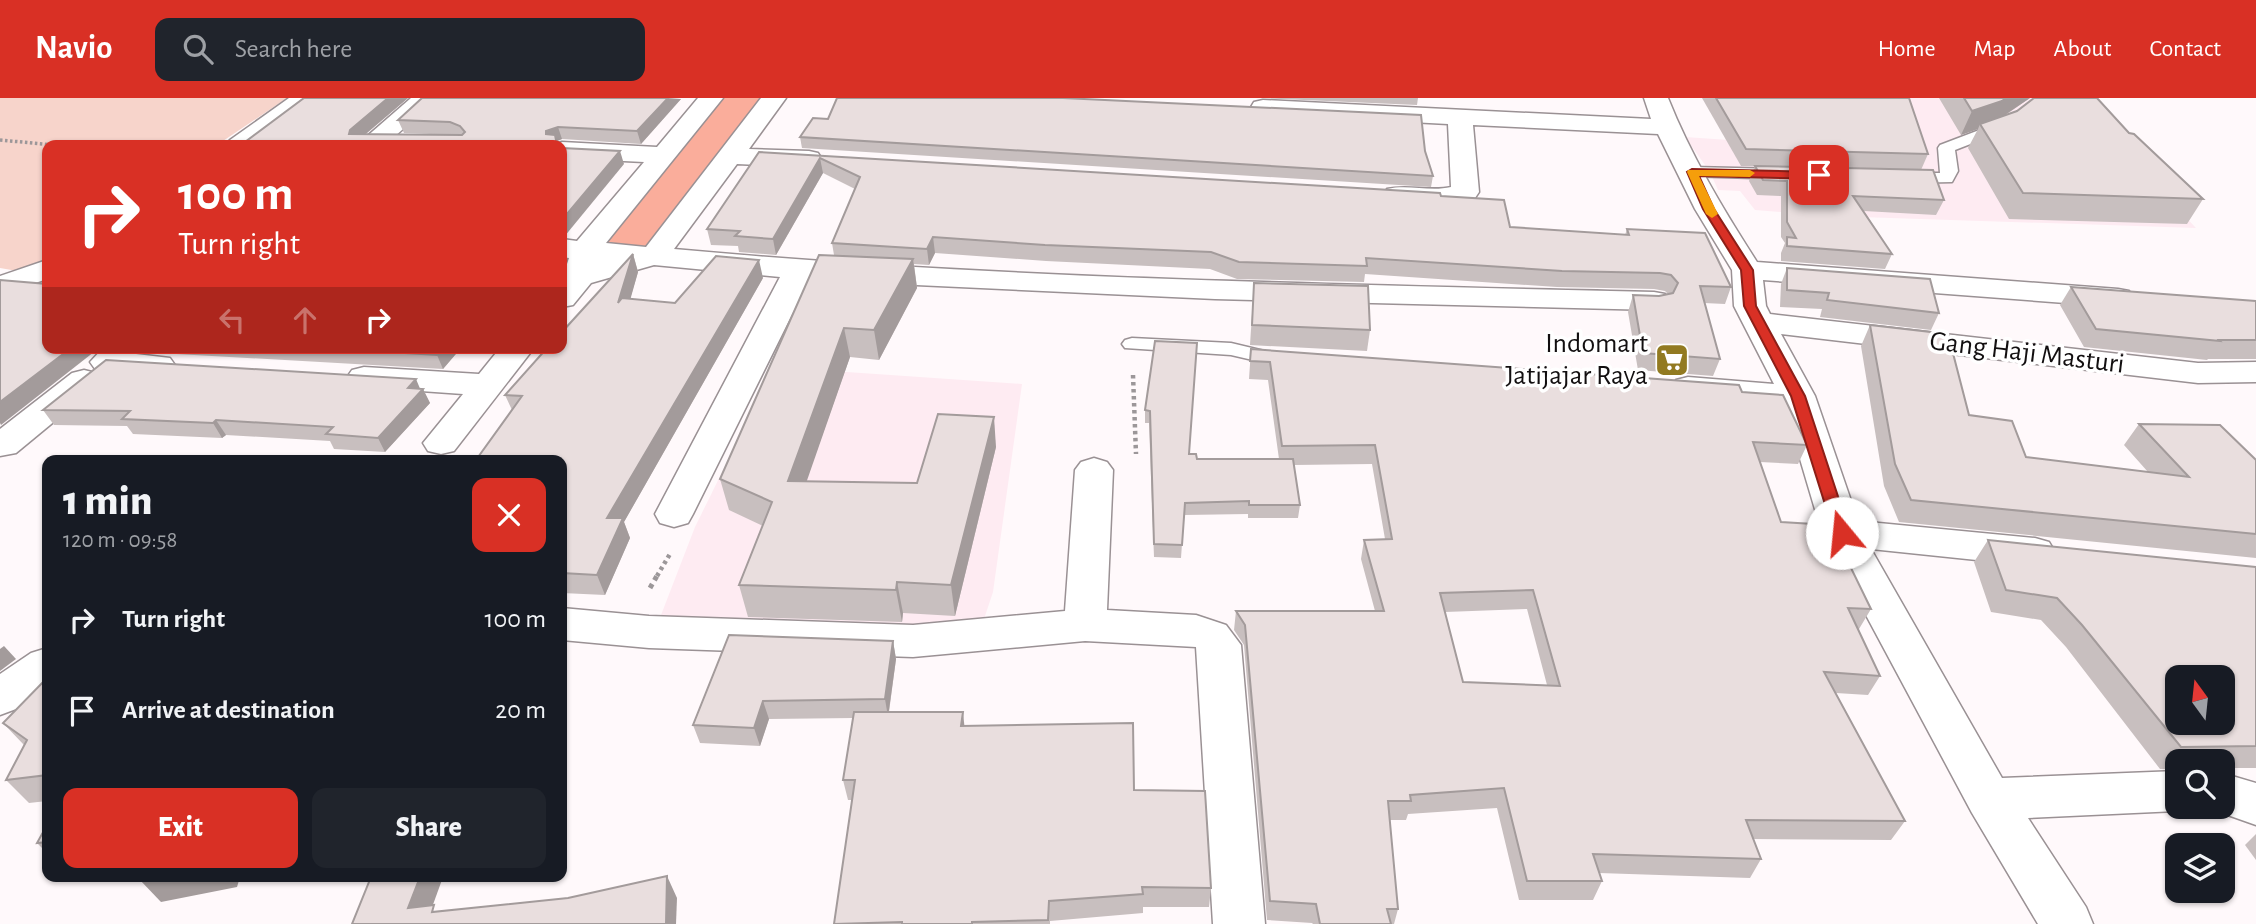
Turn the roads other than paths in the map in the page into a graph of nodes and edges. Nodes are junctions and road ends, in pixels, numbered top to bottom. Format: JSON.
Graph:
{"nodes":[{"id":1,"x":305,"y":98,"type":"edge"},
{"id":2,"x":426,"y":98,"type":"edge"},
{"id":3,"x":711,"y":98,"type":"edge"},
{"id":4,"x":774,"y":98,"type":"edge"},
{"id":5,"x":1656,"y":98,"type":"edge"},
{"id":6,"x":1240,"y":106,"type":"edge"},
{"id":7,"x":1516,"y":108,"type":"edge"},
{"id":8,"x":1460,"y":116,"type":"junction"},
{"id":9,"x":2016,"y":117,"type":"edge"},
{"id":10,"x":1667,"y":127,"type":"junction"},
{"id":11,"x":246,"y":140,"type":"edge"},
{"id":12,"x":377,"y":140,"type":"edge"},
{"id":13,"x":567,"y":150,"type":"edge"},
{"id":14,"x":665,"y":155,"type":"junction"},
{"id":15,"x":729,"y":156,"type":"junction"},
{"id":16,"x":829,"y":160,"type":"edge"},
{"id":17,"x":1692,"y":172,"type":"junction"},
{"id":18,"x":1805,"y":175,"type":"edge"},
{"id":19,"x":1888,"y":177,"type":"edge"},
{"id":20,"x":1371,"y":193,"type":"edge"},
{"id":21,"x":654,"y":256,"type":"junction"},
{"id":22,"x":573,"y":268,"type":"edge"},
{"id":23,"x":799,"y":270,"type":"junction"},
{"id":24,"x":1747,"y":270,"type":"junction"},
{"id":25,"x":42,"y":271,"type":"edge"},
{"id":26,"x":0,"y":286,"type":"edge"},
{"id":27,"x":2146,"y":300,"type":"edge"},
{"id":28,"x":1654,"y":301,"type":"edge"},
{"id":29,"x":1758,"y":322,"type":"junction"},
{"id":30,"x":1132,"y":344,"type":"road end"},
{"id":31,"x":513,"y":354,"type":"edge"},
{"id":32,"x":116,"y":355,"type":"edge"},
{"id":33,"x":1279,"y":359,"type":"edge"},
{"id":34,"x":189,"y":367,"type":"edge"},
{"id":35,"x":2256,"y":372,"type":"edge"},
{"id":36,"x":339,"y":376,"type":"edge"},
{"id":37,"x":1659,"y":384,"type":"edge"},
{"id":38,"x":488,"y":385,"type":"junction"},
{"id":39,"x":1798,"y":396,"type":"junction"},
{"id":40,"x":441,"y":443,"type":"dead end"},
{"id":41,"x":3,"y":445,"type":"dead end"},
{"id":42,"x":1094,"y":470,"type":"road end"},
{"id":43,"x":674,"y":514,"type":"road end"},
{"id":44,"x":1842,"y":533,"type":"junction"},
{"id":45,"x":2077,"y":556,"type":"edge"},
{"id":46,"x":1085,"y":625,"type":"junction"},
{"id":47,"x":568,"y":634,"type":"edge"},
{"id":48,"x":42,"y":668,"type":"edge"},
{"id":49,"x":0,"y":697,"type":"edge"},
{"id":50,"x":2165,"y":792,"type":"edge"},
{"id":51,"x":2235,"y":797,"type":"edge"},
{"id":52,"x":1989,"y":800,"type":"junction"},
{"id":53,"x":2256,"y":804,"type":"edge"},
{"id":54,"x":1239,"y":924,"type":"edge"},
{"id":55,"x":2067,"y":924,"type":"edge"}],
"edges":[{"from":1,"to":11,"type":"street"},
{"from":2,"to":12,"type":"street"},
{"from":3,"to":14,"type":"street"},
{"from":4,"to":15,"type":"street"},
{"from":5,"to":10,"type":"street"},
{"from":6,"to":8,"type":"street"},
{"from":7,"to":8,"type":"street"},
{"from":7,"to":10,"type":"street"},
{"from":8,"to":20,"type":"street"},
{"from":9,"to":19,"type":"lane"},
{"from":10,"to":17,"type":"street"},
{"from":13,"to":14,"type":"street"},
{"from":14,"to":22,"type":"street"},
{"from":15,"to":16,"type":"street"},
{"from":15,"to":21,"type":"street"},
{"from":17,"to":18,"type":"lane"},
{"from":17,"to":24,"type":"street"},
{"from":21,"to":22,"type":"street"},
{"from":21,"to":23,"type":"street"},
{"from":23,"to":28,"type":"street"},
{"from":23,"to":43,"type":"street"},
{"from":24,"to":27,"type":"street"},
{"from":24,"to":29,"type":"street"},
{"from":25,"to":26,"type":"street"},
{"from":29,"to":35,"type":"street","name":"Gang Haji Masturi"},
{"from":29,"to":39,"type":"street"},
{"from":30,"to":33,"type":"lane"},
{"from":31,"to":38,"type":"street"},
{"from":32,"to":34,"type":"street"},
{"from":32,"to":41,"type":"street"},
{"from":36,"to":38,"type":"street"},
{"from":37,"to":39,"type":"street"},
{"from":38,"to":40,"type":"street"},
{"from":39,"to":44,"type":"street"},
{"from":42,"to":46,"type":"street"},
{"from":44,"to":45,"type":"street"},
{"from":44,"to":52,"type":"street"},
{"from":46,"to":47,"type":"street"},
{"from":46,"to":54,"type":"street"},
{"from":48,"to":49,"type":"street"},
{"from":50,"to":52,"type":"street"},
{"from":51,"to":53,"type":"street"},
{"from":52,"to":55,"type":"street"}]}
